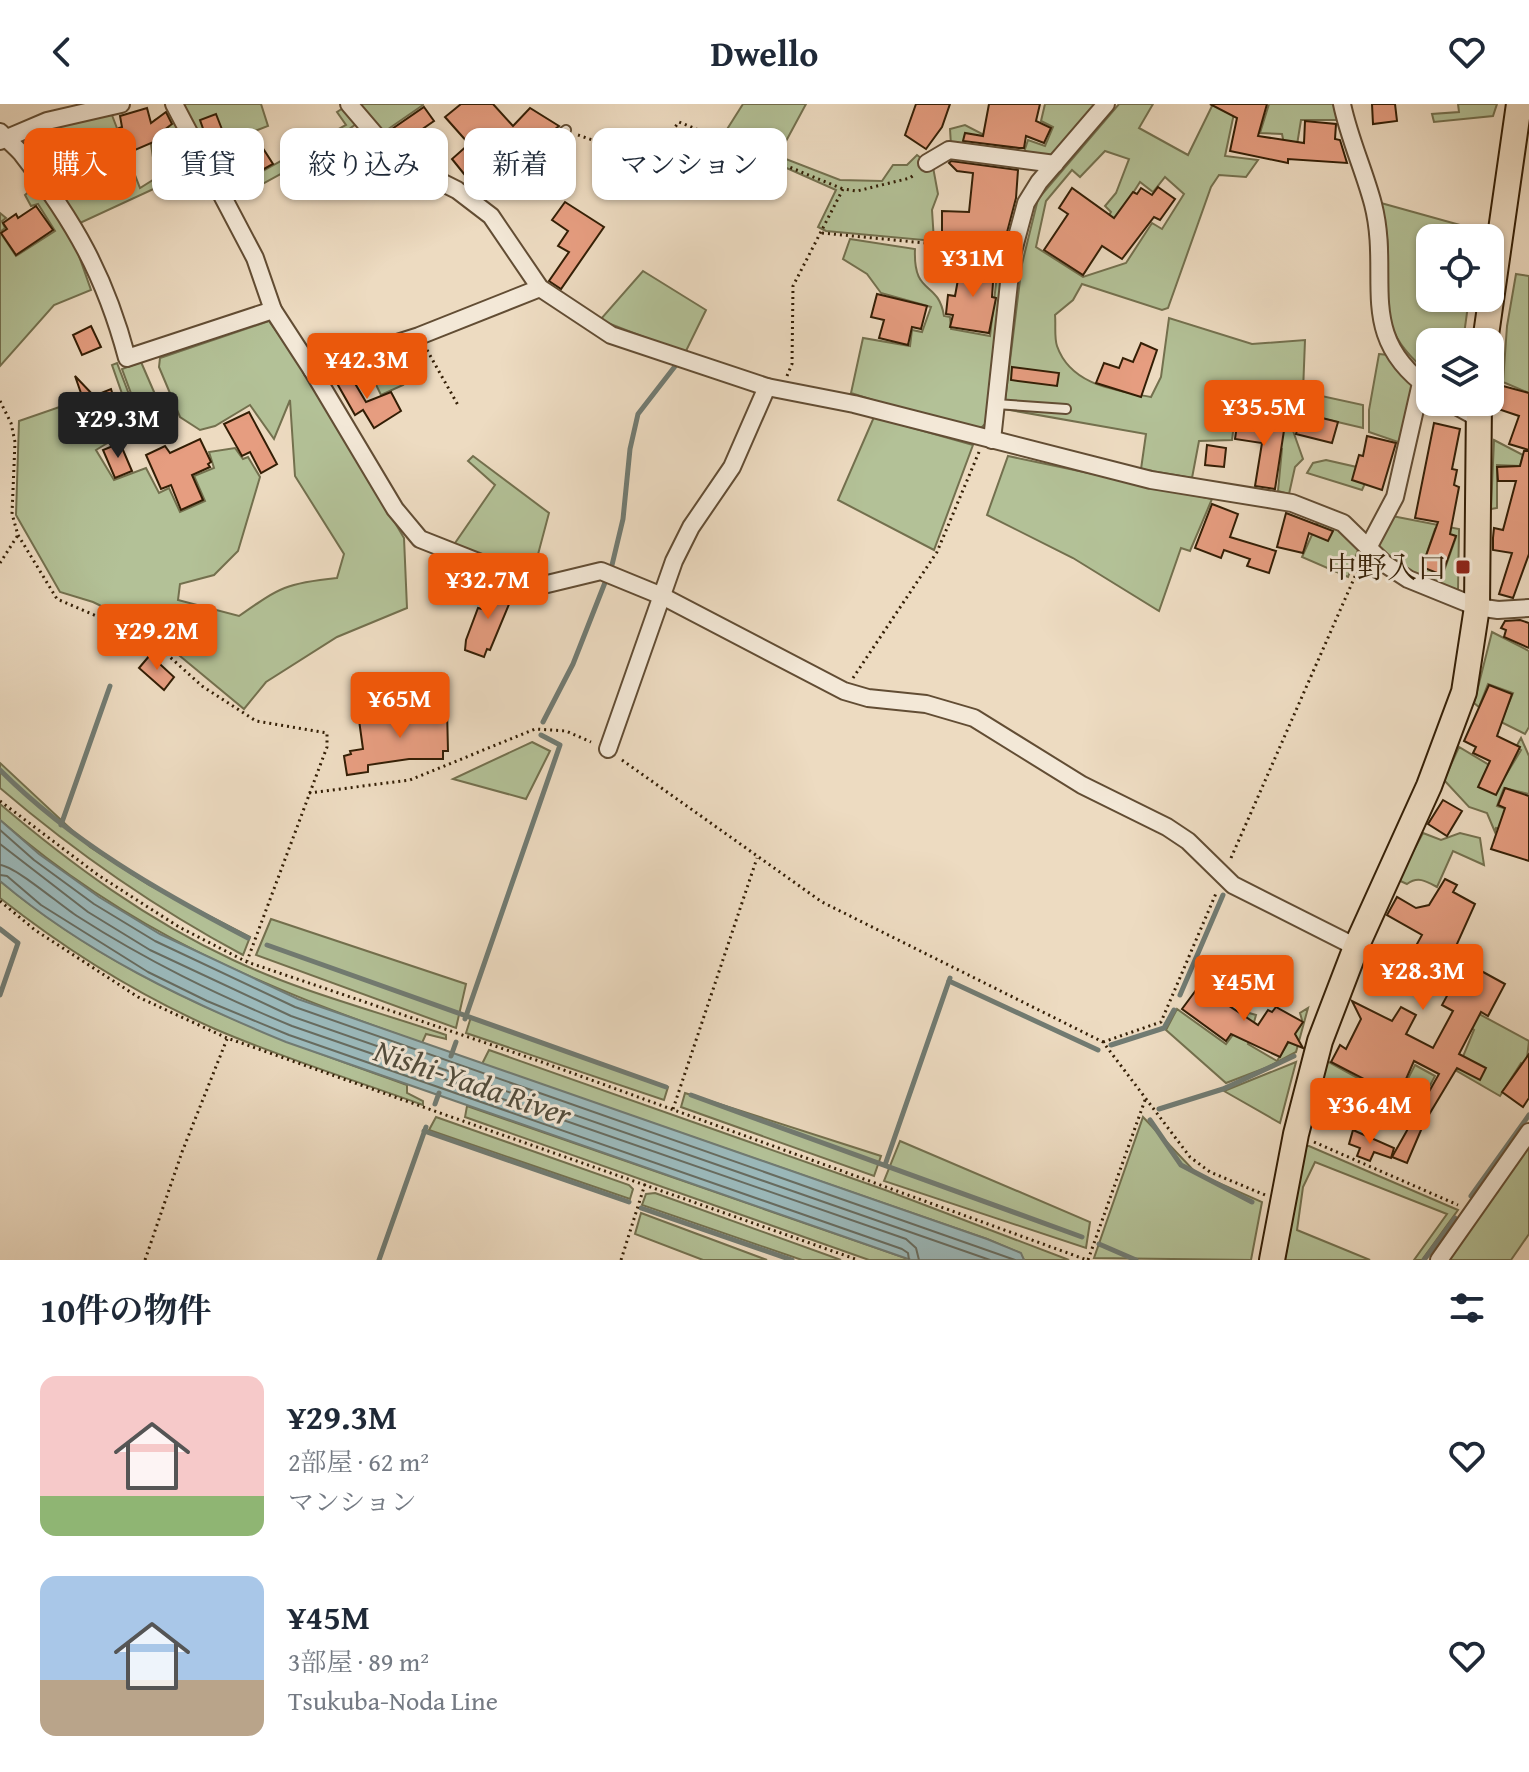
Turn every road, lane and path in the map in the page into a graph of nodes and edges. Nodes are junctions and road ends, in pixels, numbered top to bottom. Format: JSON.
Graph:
{"nodes":[{"id":1,"x":121,"y":104,"type":"edge"},
{"id":2,"x":174,"y":104,"type":"edge"},
{"id":3,"x":349,"y":104,"type":"edge"},
{"id":4,"x":1106,"y":104,"type":"edge"},
{"id":5,"x":1342,"y":104,"type":"edge"},
{"id":6,"x":1519,"y":104,"type":"edge"},
{"id":7,"x":576,"y":134,"type":"edge"},
{"id":8,"x":2,"y":137,"type":"edge"},
{"id":9,"x":927,"y":163,"type":"joint"},
{"id":10,"x":1055,"y":164,"type":"junction"},
{"id":11,"x":843,"y":189,"type":"junction"},
{"id":12,"x":474,"y":201,"type":"joint"},
{"id":13,"x":822,"y":233,"type":"junction"},
{"id":14,"x":1012,"y":255,"type":"junction"},
{"id":15,"x":540,"y":288,"type":"junction"},
{"id":16,"x":273,"y":310,"type":"junction"},
{"id":17,"x":1487,"y":328,"type":"edge"},
{"id":18,"x":419,"y":336,"type":"junction"},
{"id":19,"x":312,"y":370,"type":"junction"},
{"id":20,"x":1416,"y":379,"type":"edge"},
{"id":21,"x":774,"y":388,"type":"junction"},
{"id":22,"x":0,"y":401,"type":"edge"},
{"id":23,"x":996,"y":404,"type":"junction"},
{"id":24,"x":459,"y":407,"type":"dead end"},
{"id":25,"x":1066,"y":409,"type":"dead end"},
{"id":26,"x":1417,"y":416,"type":"edge"},
{"id":27,"x":1479,"y":416,"type":"edge"},
{"id":28,"x":988,"y":440,"type":"junction"},
{"id":29,"x":18,"y":535,"type":"junction"},
{"id":30,"x":1369,"y":546,"type":"junction"},
{"id":31,"x":0,"y":563,"type":"edge"},
{"id":32,"x":662,"y":596,"type":"junction"},
{"id":33,"x":1477,"y":607,"type":"junction"},
{"id":34,"x":1529,"y":608,"type":"edge"},
{"id":35,"x":844,"y":691,"type":"junction"},
{"id":36,"x":608,"y":749,"type":"junction"},
{"id":37,"x":309,"y":793,"type":"junction"},
{"id":38,"x":0,"y":801,"type":"edge"},
{"id":39,"x":757,"y":858,"type":"junction"},
{"id":40,"x":1223,"y":876,"type":"junction"},
{"id":41,"x":0,"y":901,"type":"edge"},
{"id":42,"x":1356,"y":947,"type":"junction"},
{"id":43,"x":247,"y":962,"type":"junction"},
{"id":44,"x":227,"y":1038,"type":"junction"},
{"id":45,"x":1103,"y":1042,"type":"junction"},
{"id":46,"x":1145,"y":1100,"type":"junction"},
{"id":47,"x":672,"y":1109,"type":"junction"},
{"id":48,"x":1529,"y":1132,"type":"edge"},
{"id":49,"x":1296,"y":1134,"type":"junction"},
{"id":50,"x":645,"y":1184,"type":"junction"},
{"id":51,"x":1284,"y":1202,"type":"junction"},
{"id":52,"x":1472,"y":1211,"type":"junction"},
{"id":53,"x":145,"y":1260,"type":"edge"},
{"id":54,"x":621,"y":1260,"type":"edge"},
{"id":55,"x":858,"y":1260,"type":"edge"},
{"id":56,"x":1087,"y":1260,"type":"edge"},
{"id":57,"x":1272,"y":1260,"type":"edge"},
{"id":58,"x":1439,"y":1260,"type":"edge"}],
"edges":[{"from":1,"to":8,"type":"street"},
{"from":2,"to":16,"type":"street"},
{"from":3,"to":12,"type":"street"},
{"from":4,"to":10,"type":"street"},
{"from":5,"to":20,"type":"street"},
{"from":6,"to":17,"type":"main road"},
{"from":7,"to":11,"type":"path"},
{"from":8,"to":16,"type":"street"},
{"from":9,"to":10,"type":"street"},
{"from":9,"to":11,"type":"path"},
{"from":10,"to":14,"type":"street"},
{"from":11,"to":13,"type":"path"},
{"from":12,"to":15,"type":"street"},
{"from":13,"to":14,"type":"path"},
{"from":13,"to":21,"type":"path"},
{"from":14,"to":23,"type":"street"},
{"from":15,"to":18,"type":"street"},
{"from":15,"to":21,"type":"street"},
{"from":16,"to":19,"type":"street"},
{"from":18,"to":19,"type":"street"},
{"from":18,"to":24,"type":"path"},
{"from":19,"to":32,"type":"street"},
{"from":21,"to":28,"type":"street"},
{"from":21,"to":32,"type":"street"},
{"from":22,"to":29,"type":"path"},
{"from":23,"to":25,"type":"lane"},
{"from":23,"to":28,"type":"street"},
{"from":26,"to":30,"type":"street"},
{"from":27,"to":33,"type":"main road"},
{"from":28,"to":30,"type":"street"},
{"from":28,"to":35,"type":"path"},
{"from":29,"to":31,"type":"path"},
{"from":29,"to":37,"type":"path"},
{"from":30,"to":33,"type":"street"},
{"from":30,"to":40,"type":"path"},
{"from":32,"to":35,"type":"street"},
{"from":32,"to":36,"type":"street"},
{"from":33,"to":34,"type":"street"},
{"from":33,"to":42,"type":"main road"},
{"from":35,"to":40,"type":"street"},
{"from":36,"to":37,"type":"path"},
{"from":36,"to":39,"type":"path"},
{"from":37,"to":43,"type":"path"},
{"from":38,"to":43,"type":"path"},
{"from":39,"to":45,"type":"path"},
{"from":39,"to":47,"type":"path"},
{"from":40,"to":42,"type":"street"},
{"from":40,"to":45,"type":"path"},
{"from":41,"to":44,"type":"path"},
{"from":42,"to":49,"type":"main road"},
{"from":43,"to":47,"type":"path"},
{"from":44,"to":50,"type":"path"},
{"from":44,"to":53,"type":"path"},
{"from":45,"to":46,"type":"path"},
{"from":46,"to":51,"type":"path"},
{"from":46,"to":56,"type":"path"},
{"from":47,"to":56,"type":"path"},
{"from":48,"to":52,"type":"street"},
{"from":49,"to":51,"type":"main road"},
{"from":49,"to":52,"type":"path"},
{"from":50,"to":54,"type":"path"},
{"from":50,"to":55,"type":"path"},
{"from":51,"to":57,"type":"main road"},
{"from":52,"to":58,"type":"street"}]}
